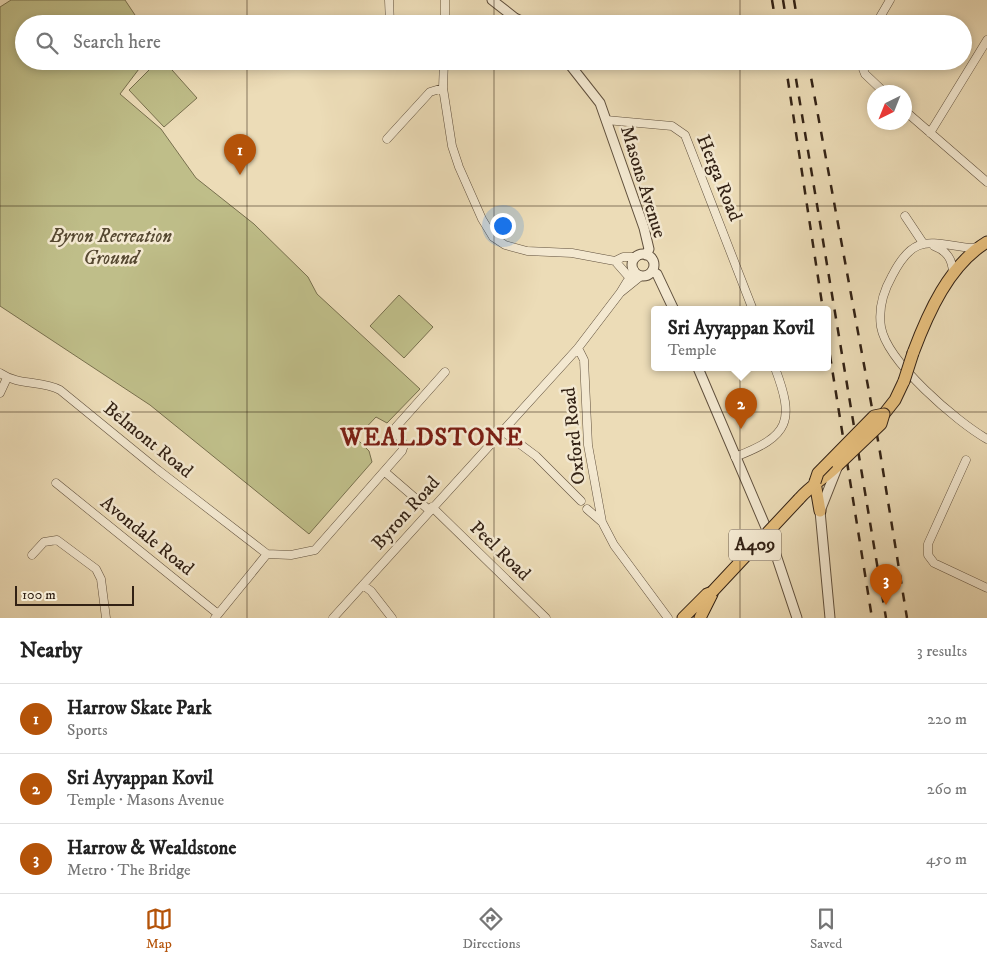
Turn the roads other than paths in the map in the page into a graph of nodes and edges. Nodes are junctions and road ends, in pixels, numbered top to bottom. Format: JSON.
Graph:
{"nodes":[{"id":1,"x":389,"y":0,"type":"edge"},
{"id":2,"x":445,"y":0,"type":"edge"},
{"id":3,"x":492,"y":0,"type":"edge"},
{"id":4,"x":890,"y":0,"type":"edge"},
{"id":5,"x":390,"y":15,"type":"edge"},
{"id":6,"x":445,"y":15,"type":"edge"},
{"id":7,"x":510,"y":15,"type":"edge"},
{"id":8,"x":881,"y":15,"type":"edge"},
{"id":9,"x":987,"y":40,"type":"edge"},
{"id":10,"x":972,"y":64,"type":"edge"},
{"id":11,"x":444,"y":70,"type":"edge"},
{"id":12,"x":575,"y":70,"type":"edge"},
{"id":13,"x":863,"y":70,"type":"edge"},
{"id":14,"x":969,"y":70,"type":"edge"},
{"id":15,"x":877,"y":85,"type":"edge"},
{"id":16,"x":443,"y":88,"type":"junction"},
{"id":17,"x":912,"y":117,"type":"edge"},
{"id":18,"x":606,"y":120,"type":"junction"},
{"id":19,"x":930,"y":133,"type":"junction"},
{"id":20,"x":387,"y":139,"type":"dead end"},
{"id":21,"x":987,"y":182,"type":"edge"},
{"id":22,"x":905,"y":216,"type":"dead end"},
{"id":23,"x":922,"y":243,"type":"junction"},
{"id":24,"x":932,"y":245,"type":"junction"},
{"id":25,"x":985,"y":245,"type":"edge"},
{"id":26,"x":646,"y":255,"type":"junction"},
{"id":27,"x":636,"y":257,"type":"junction"},
{"id":28,"x":615,"y":261,"type":"junction"},
{"id":29,"x":652,"y":271,"type":"junction"},
{"id":30,"x":634,"y":274,"type":"junction"},
{"id":31,"x":952,"y":276,"type":"junction"},
{"id":32,"x":672,"y":306,"type":"edge"},
{"id":33,"x":751,"y":306,"type":"edge"},
{"id":34,"x":578,"y":348,"type":"junction"},
{"id":35,"x":699,"y":371,"type":"edge"},
{"id":36,"x":776,"y":371,"type":"edge"},
{"id":37,"x":445,"y":372,"type":"dead end"},
{"id":38,"x":0,"y":373,"type":"edge"},
{"id":39,"x":7,"y":378,"type":"junction"},
{"id":40,"x":0,"y":394,"type":"edge"},
{"id":41,"x":884,"y":414,"type":"junction"},
{"id":42,"x":501,"y":430,"type":"junction"},
{"id":43,"x":987,"y":439,"type":"edge"},
{"id":44,"x":735,"y":456,"type":"junction"},
{"id":45,"x":966,"y":460,"type":"dead end"},
{"id":46,"x":838,"y":466,"type":"junction"},
{"id":47,"x":386,"y":472,"type":"junction"},
{"id":48,"x":815,"y":482,"type":"junction"},
{"id":49,"x":56,"y":483,"type":"dead end"},
{"id":50,"x":799,"y":498,"type":"junction"},
{"id":51,"x":581,"y":501,"type":"dead end"},
{"id":52,"x":820,"y":505,"type":"junction"},
{"id":53,"x":431,"y":509,"type":"junction"},
{"id":54,"x":587,"y":509,"type":"dead end"},
{"id":55,"x":602,"y":522,"type":"junction"},
{"id":56,"x":266,"y":554,"type":"junction"},
{"id":57,"x":32,"y":555,"type":"dead end"},
{"id":58,"x":363,"y":585,"type":"junction"},
{"id":59,"x":987,"y":588,"type":"edge"},
{"id":60,"x":704,"y":602,"type":"junction"},
{"id":61,"x":217,"y":616,"type":"edge"},
{"id":62,"x":106,"y":618,"type":"edge"},
{"id":63,"x":333,"y":618,"type":"edge"},
{"id":64,"x":392,"y":618,"type":"edge"},
{"id":65,"x":546,"y":618,"type":"edge"},
{"id":66,"x":668,"y":618,"type":"edge"},
{"id":67,"x":683,"y":618,"type":"edge"},
{"id":68,"x":700,"y":618,"type":"edge"},
{"id":69,"x":797,"y":618,"type":"edge"},
{"id":70,"x":830,"y":618,"type":"edge"}],
"edges":[{"from":1,"to":5,"type":"street"},
{"from":2,"to":6,"type":"street"},
{"from":3,"to":7,"type":"street"},
{"from":4,"to":8,"type":"street"},
{"from":9,"to":10,"type":"street"},
{"from":11,"to":16,"type":"street"},
{"from":12,"to":18,"type":"street","name":"Masons Avenue"},
{"from":13,"to":15,"type":"street"},
{"from":14,"to":19,"type":"street"},
{"from":16,"to":20,"type":"street"},
{"from":16,"to":28,"type":"street"},
{"from":17,"to":19,"type":"street"},
{"from":18,"to":26,"type":"street","name":"Masons Avenue"},
{"from":18,"to":33,"type":"street","name":"Herga Road"},
{"from":19,"to":21,"type":"street"},
{"from":22,"to":23,"type":"street"},
{"from":23,"to":24,"type":"street"},
{"from":23,"to":43,"type":"street"},
{"from":24,"to":25,"type":"street"},
{"from":24,"to":31,"type":"street"},
{"from":25,"to":31,"type":"main road","number":"A409"},
{"from":26,"to":27,"type":"street"},
{"from":26,"to":29,"type":"street"},
{"from":27,"to":28,"type":"street"},
{"from":27,"to":30,"type":"street"},
{"from":28,"to":30,"type":"street"},
{"from":29,"to":30,"type":"street"},
{"from":29,"to":32,"type":"street"},
{"from":30,"to":34,"type":"street","name":"Byron Road"},
{"from":31,"to":41,"type":"main road","number":"A409","bridge":true},
{"from":34,"to":42,"type":"street","name":"Byron Road"},
{"from":34,"to":55,"type":"street","name":"Oxford Road"},
{"from":35,"to":44,"type":"street"},
{"from":36,"to":44,"type":"street"},
{"from":37,"to":47,"type":"street"},
{"from":38,"to":39,"type":"street","name":"Belmont Road"},
{"from":39,"to":40,"type":"street"},
{"from":39,"to":56,"type":"street","name":"Belmont Road"},
{"from":41,"to":46,"type":"main road","number":"A409","bridge":true},
{"from":41,"to":48,"type":"main road","number":"A409","bridge":true},
{"from":42,"to":51,"type":"street"},
{"from":42,"to":53,"type":"street","name":"Byron Road"},
{"from":44,"to":69,"type":"street"},
{"from":45,"to":59,"type":"street"},
{"from":46,"to":48,"type":"main road","number":"A409"},
{"from":46,"to":52,"type":"street"},
{"from":47,"to":53,"type":"street","name":"Peel Road"},
{"from":47,"to":56,"type":"street"},
{"from":48,"to":50,"type":"main road","number":"A409"},
{"from":48,"to":52,"type":"main road"},
{"from":49,"to":61,"type":"street","name":"Avondale Road"},
{"from":50,"to":52,"type":"street"},
{"from":50,"to":60,"type":"main road","number":"A409","bridge":true},
{"from":52,"to":70,"type":"street"},
{"from":53,"to":58,"type":"street","name":"Byron Road"},
{"from":53,"to":65,"type":"street","name":"Peel Road"},
{"from":54,"to":55,"type":"street"},
{"from":55,"to":66,"type":"street"},
{"from":56,"to":61,"type":"street"},
{"from":57,"to":62,"type":"street"},
{"from":58,"to":63,"type":"street","name":"Byron Road"},
{"from":58,"to":64,"type":"street"},
{"from":60,"to":67,"type":"main road","number":"A409"},
{"from":60,"to":68,"type":"main road","number":"A409"}]}
